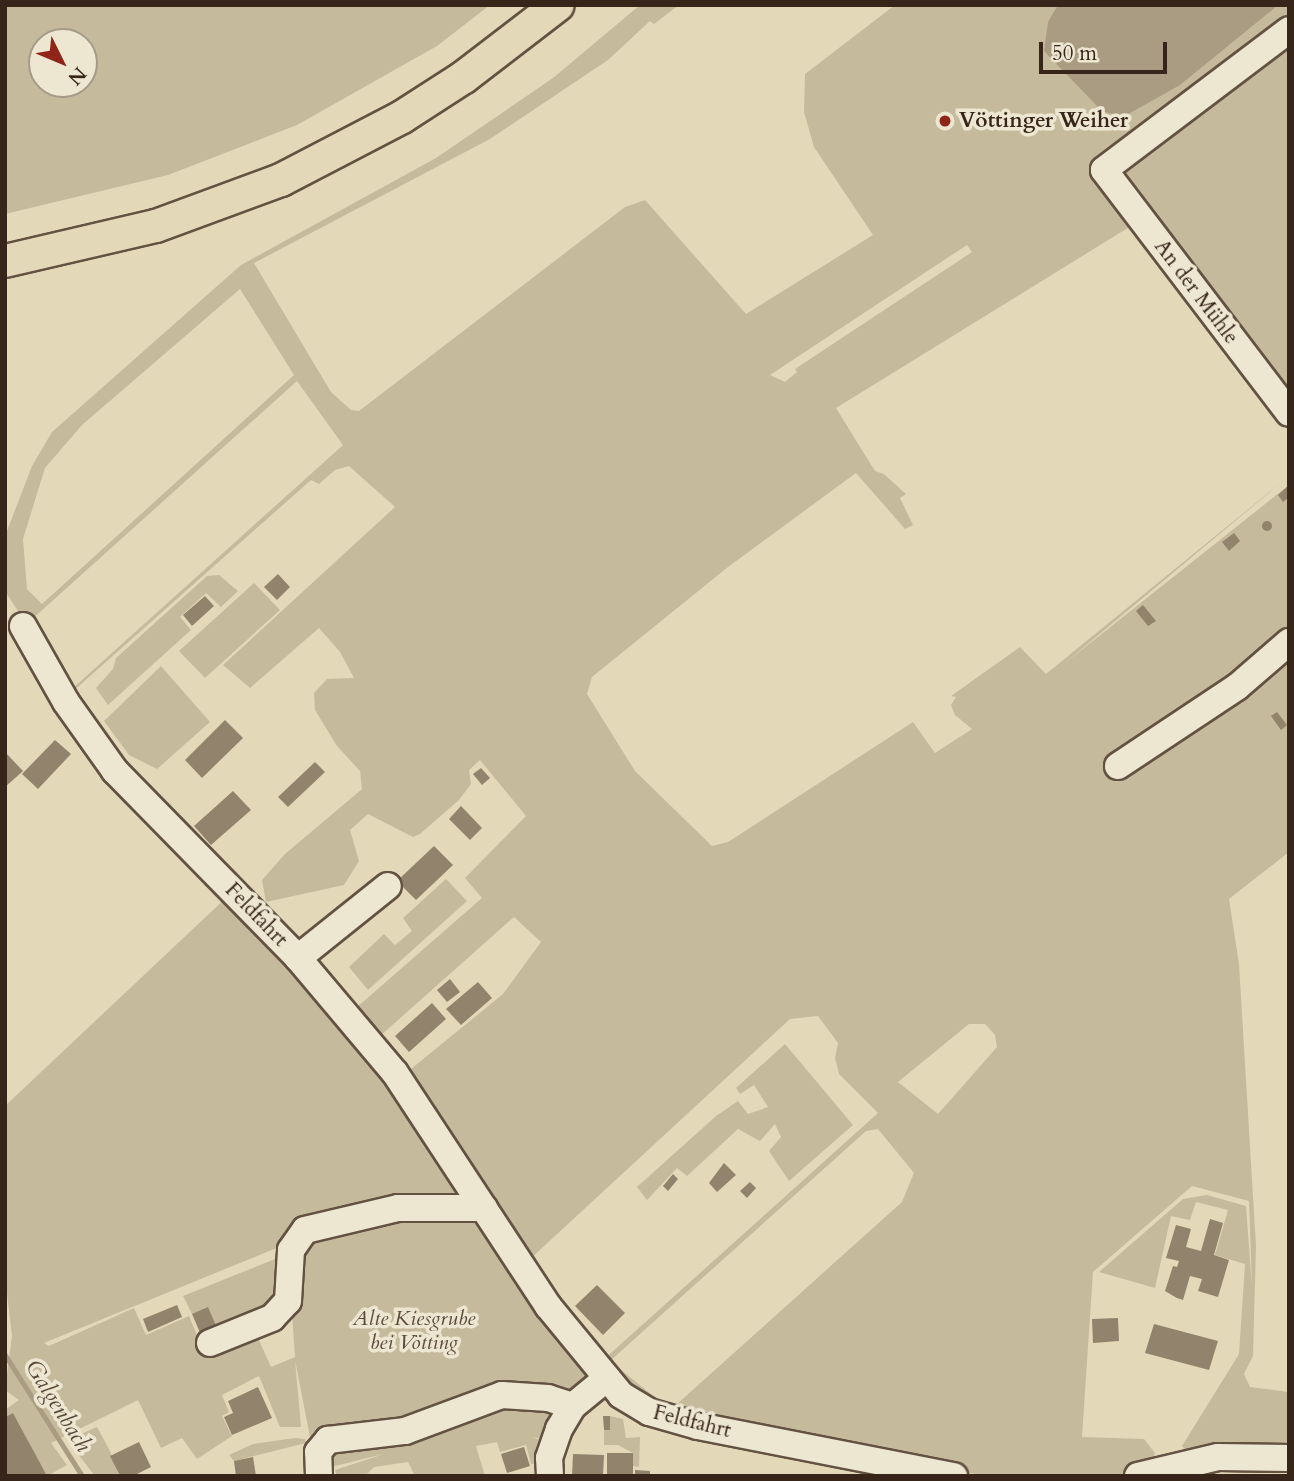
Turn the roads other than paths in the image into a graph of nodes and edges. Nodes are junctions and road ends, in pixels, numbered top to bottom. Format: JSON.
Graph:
{"nodes":[{"id":1,"x":558,"y":5,"type":"edge"},
{"id":2,"x":1289,"y":30,"type":"edge"},
{"id":3,"x":8,"y":264,"type":"edge"},
{"id":4,"x":1289,"y":413,"type":"edge"},
{"id":5,"x":23,"y":626,"type":"dead end"},
{"id":6,"x":1289,"y":642,"type":"edge"},
{"id":7,"x":1118,"y":766,"type":"dead end"},
{"id":8,"x":388,"y":886,"type":"dead end"},
{"id":9,"x":298,"y":958,"type":"junction"},
{"id":10,"x":484,"y":1208,"type":"junction"},
{"id":11,"x":210,"y":1343,"type":"dead end"},
{"id":12,"x":607,"y":1378,"type":"junction"},
{"id":13,"x":573,"y":1406,"type":"junction"},
{"id":14,"x":1289,"y":1458,"type":"edge"},
{"id":15,"x":319,"y":1476,"type":"edge"},
{"id":16,"x":550,"y":1476,"type":"edge"},
{"id":17,"x":954,"y":1476,"type":"edge"},
{"id":18,"x":1138,"y":1476,"type":"edge"}],
"edges":[{"from":1,"to":3,"type":"main road"},
{"from":2,"to":4,"type":"street","name":"An der Mühle"},
{"from":5,"to":9,"type":"street","name":"Feldfahrt"},
{"from":6,"to":7,"type":"street"},
{"from":8,"to":9,"type":"street"},
{"from":9,"to":10,"type":"street","name":"Feldfahrt"},
{"from":10,"to":11,"type":"street"},
{"from":10,"to":12,"type":"street","name":"Feldfahrt"},
{"from":12,"to":13,"type":"street"},
{"from":12,"to":17,"type":"street","name":"Feldfahrt"},
{"from":13,"to":15,"type":"street"},
{"from":13,"to":16,"type":"street"},
{"from":14,"to":18,"type":"street"}]}
